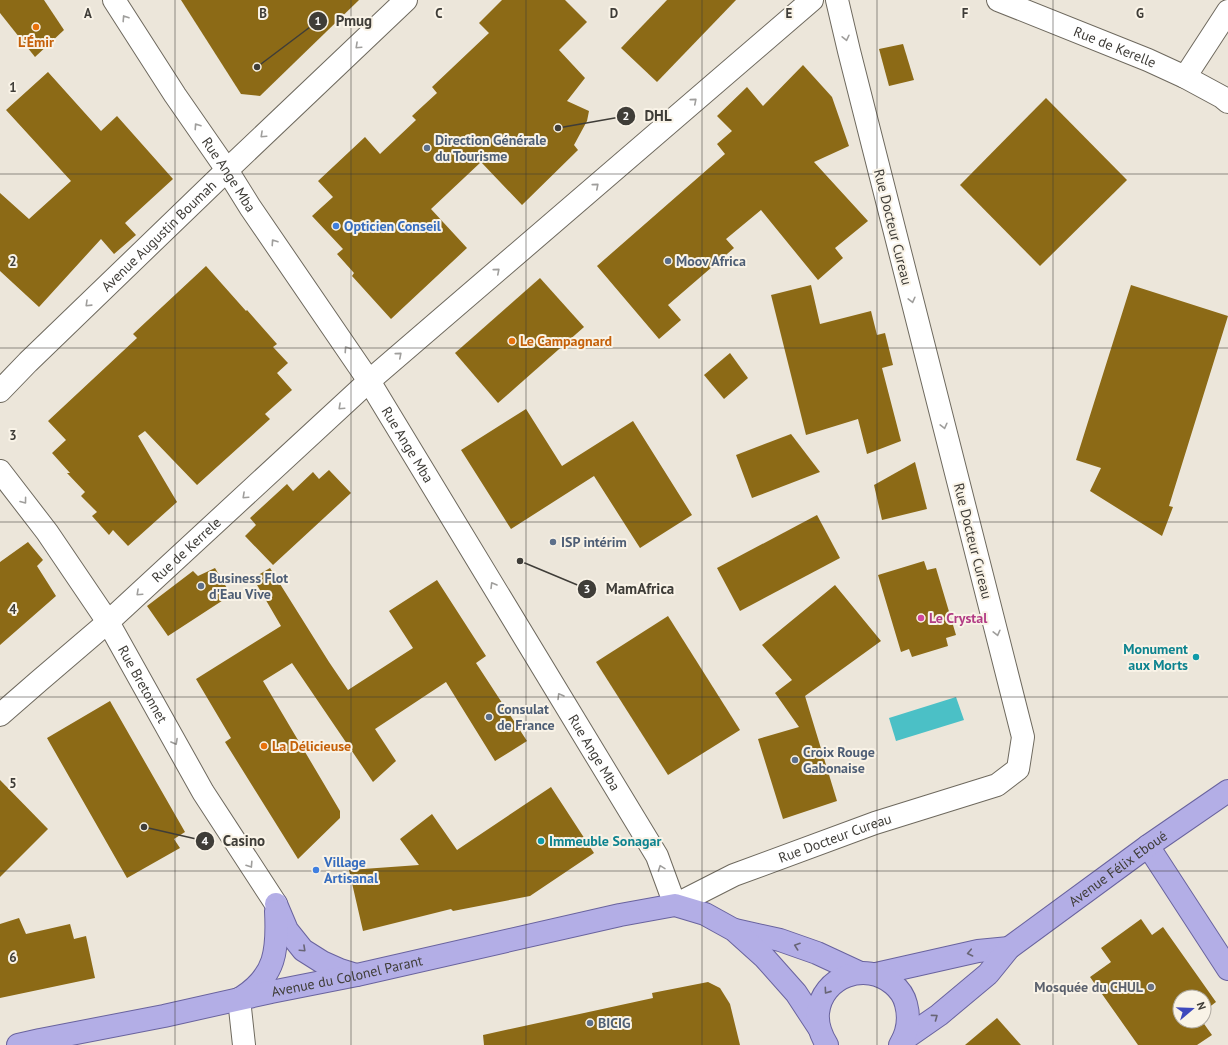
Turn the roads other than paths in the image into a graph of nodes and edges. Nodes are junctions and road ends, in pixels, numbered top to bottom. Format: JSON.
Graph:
{"nodes":[{"id":1,"x":114,"y":0,"type":"edge"},
{"id":2,"x":406,"y":0,"type":"edge"},
{"id":3,"x":812,"y":0,"type":"edge"},
{"id":4,"x":837,"y":0,"type":"edge"},
{"id":5,"x":998,"y":0,"type":"edge"},
{"id":6,"x":1228,"y":11,"type":"edge"},
{"id":7,"x":1186,"y":77,"type":"junction"},
{"id":8,"x":1228,"y":102,"type":"edge"},
{"id":9,"x":227,"y":170,"type":"junction"},
{"id":10,"x":369,"y":381,"type":"junction"},
{"id":11,"x":0,"y":391,"type":"edge"},
{"id":12,"x":0,"y":471,"type":"edge"},
{"id":13,"x":108,"y":622,"type":"junction"},
{"id":14,"x":0,"y":715,"type":"edge"},
{"id":15,"x":1228,"y":791,"type":"edge"},
{"id":16,"x":1148,"y":846,"type":"junction"},
{"id":17,"x":276,"y":904,"type":"junction"},
{"id":18,"x":675,"y":905,"type":"junction"},
{"id":19,"x":734,"y":930,"type":"junction"},
{"id":20,"x":1009,"y":948,"type":"junction"},
{"id":21,"x":1228,"y":969,"type":"edge"},
{"id":22,"x":867,"y":973,"type":"junction"},
{"id":23,"x":357,"y":975,"type":"junction"},
{"id":24,"x":239,"y":999,"type":"junction"},
{"id":25,"x":823,"y":1036,"type":"edge"},
{"id":26,"x":902,"y":1042,"type":"edge"},
{"id":27,"x":18,"y":1045,"type":"edge"},
{"id":28,"x":244,"y":1045,"type":"edge"}],
"edges":[{"from":9,"to":1,"type":"street","name":"Rue Ange Mba","one_way":true},
{"from":2,"to":9,"type":"street","name":"Avenue Augustin Boumah","one_way":true},
{"from":10,"to":3,"type":"street","name":"Rue de Kerrele","one_way":true},
{"from":4,"to":18,"type":"street","name":"Rue Docteur Cureau","one_way":true},
{"from":5,"to":7,"type":"street","name":"Rue de Kerelle"},
{"from":6,"to":7,"type":"street"},
{"from":7,"to":8,"type":"street","name":"Rue de Kerelle"},
{"from":10,"to":9,"type":"street","name":"Rue Ange Mba","one_way":true},
{"from":9,"to":11,"type":"street","name":"Avenue Augustin Boumah","one_way":true},
{"from":10,"to":13,"type":"street","name":"Rue de Kerrele","one_way":true},
{"from":18,"to":10,"type":"street","name":"Rue Ange Mba","one_way":true},
{"from":12,"to":13,"type":"street","name":"Rue Bretonnet","one_way":true},
{"from":13,"to":14,"type":"street","name":"Rue de Kerrele"},
{"from":13,"to":17,"type":"street","name":"Rue Bretonnet","one_way":true},
{"from":15,"to":16,"type":"main road","name":"Avenue Félix Eboué"},
{"from":16,"to":20,"type":"main road","name":"Avenue Félix Eboué"},
{"from":16,"to":21,"type":"main road"},
{"from":17,"to":23,"type":"main road","one_way":true},
{"from":17,"to":24,"type":"main road"},
{"from":18,"to":19,"type":"main road"},
{"from":18,"to":23,"type":"main road","name":"Avenue du Colonel Parant"},
{"from":22,"to":19,"type":"main road","one_way":true},
{"from":19,"to":25,"type":"main road"},
{"from":20,"to":22,"type":"main road","one_way":true},
{"from":26,"to":20,"type":"main road","name":"Avenue Félix Eboué","one_way":true},
{"from":22,"to":25,"type":"main road","one_way":true},
{"from":22,"to":26,"type":"main road"},
{"from":23,"to":24,"type":"main road","name":"Avenue du Colonel Parant"},
{"from":24,"to":27,"type":"main road","name":"Avenue du Colonel Parant"},
{"from":24,"to":28,"type":"street"}]}
